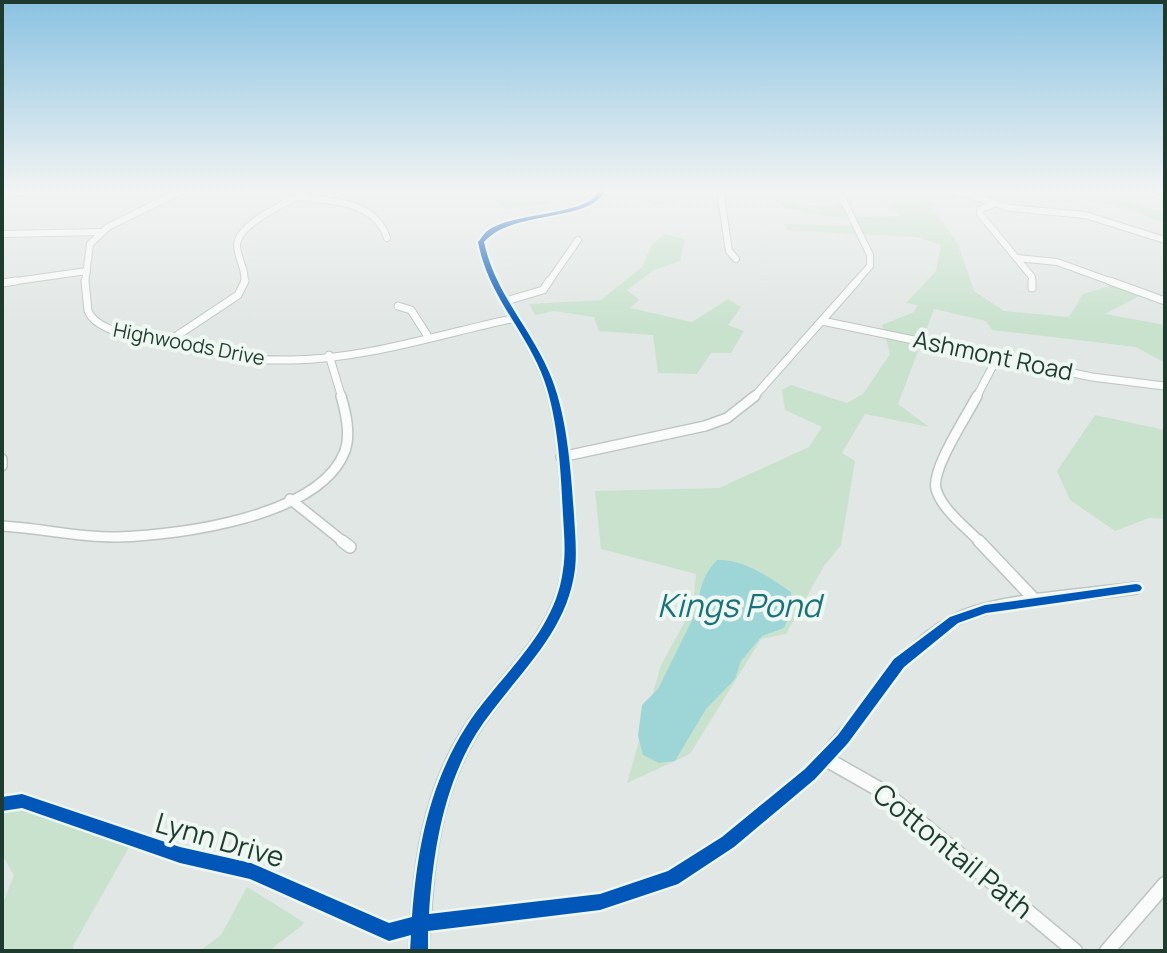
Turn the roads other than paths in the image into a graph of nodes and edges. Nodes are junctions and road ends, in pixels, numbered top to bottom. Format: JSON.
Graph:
{"nodes":[{"id":1,"x":98,"y":235,"type":"edge"},
{"id":2,"x":241,"y":235,"type":"edge"},
{"id":3,"x":484,"y":235,"type":"edge"},
{"id":4,"x":727,"y":235,"type":"edge"},
{"id":5,"x":860,"y":235,"type":"edge"},
{"id":6,"x":998,"y":235,"type":"edge"},
{"id":7,"x":578,"y":240,"type":"dead end"},
{"id":8,"x":1017,"y":258,"type":"junction"},
{"id":9,"x":736,"y":259,"type":"dead end"},
{"id":10,"x":87,"y":271,"type":"junction"},
{"id":11,"x":2,"y":283,"type":"edge"},
{"id":12,"x":1032,"y":288,"type":"dead end"},
{"id":13,"x":506,"y":301,"type":"junction"},
{"id":14,"x":1165,"y":301,"type":"edge"},
{"id":15,"x":398,"y":306,"type":"dead end"},
{"id":16,"x":516,"y":318,"type":"junction"},
{"id":17,"x":822,"y":321,"type":"junction"},
{"id":18,"x":427,"y":335,"type":"junction"},
{"id":19,"x":166,"y":343,"type":"junction"},
{"id":20,"x":329,"y":355,"type":"junction"},
{"id":21,"x":998,"y":356,"type":"junction"},
{"id":22,"x":1164,"y":386,"type":"edge"},
{"id":23,"x":561,"y":457,"type":"junction"},
{"id":24,"x":2,"y":459,"type":"edge"},
{"id":25,"x":2,"y":466,"type":"edge"},
{"id":26,"x":290,"y":499,"type":"junction"},
{"id":27,"x":2,"y":526,"type":"edge"},
{"id":28,"x":350,"y":547,"type":"dead end"},
{"id":29,"x":1136,"y":588,"type":"dead end"},
{"id":30,"x":1036,"y":601,"type":"junction"},
{"id":31,"x":826,"y":759,"type":"junction"},
{"id":32,"x":2,"y":804,"type":"edge"},
{"id":33,"x":1165,"y":884,"type":"edge"},
{"id":34,"x":419,"y":924,"type":"junction"},
{"id":35,"x":419,"y":951,"type":"edge"},
{"id":36,"x":1075,"y":951,"type":"edge"},
{"id":37,"x":1107,"y":951,"type":"edge"}],
"edges":[{"from":1,"to":10,"type":"street","name":"Highwoods Drive"},
{"from":2,"to":19,"type":"street"},
{"from":3,"to":13,"type":"street"},
{"from":4,"to":9,"type":"street"},
{"from":5,"to":17,"type":"street"},
{"from":6,"to":8,"type":"street"},
{"from":7,"to":13,"type":"street"},
{"from":8,"to":12,"type":"street"},
{"from":8,"to":14,"type":"street"},
{"from":10,"to":11,"type":"street"},
{"from":10,"to":19,"type":"street","name":"Highwoods Drive"},
{"from":13,"to":16,"type":"street"},
{"from":15,"to":18,"type":"street"},
{"from":16,"to":18,"type":"street","name":"Highwoods Drive"},
{"from":16,"to":23,"type":"street"},
{"from":17,"to":21,"type":"street","name":"Ashmont Road"},
{"from":17,"to":23,"type":"street"},
{"from":18,"to":20,"type":"street","name":"Highwoods Drive"},
{"from":19,"to":20,"type":"street","name":"Highwoods Drive"},
{"from":20,"to":26,"type":"street"},
{"from":21,"to":22,"type":"street","name":"Ashmont Road"},
{"from":21,"to":30,"type":"street"},
{"from":23,"to":34,"type":"street"},
{"from":24,"to":25,"type":"street"},
{"from":26,"to":27,"type":"street"},
{"from":26,"to":28,"type":"street"},
{"from":29,"to":30,"type":"street","name":"Lynn Drive"},
{"from":30,"to":31,"type":"street","name":"Lynn Drive"},
{"from":31,"to":34,"type":"street","name":"Lynn Drive"},
{"from":31,"to":36,"type":"street","name":"Cottontail Path"},
{"from":32,"to":34,"type":"street","name":"Lynn Drive"},
{"from":33,"to":37,"type":"street"},
{"from":34,"to":35,"type":"street"}]}
